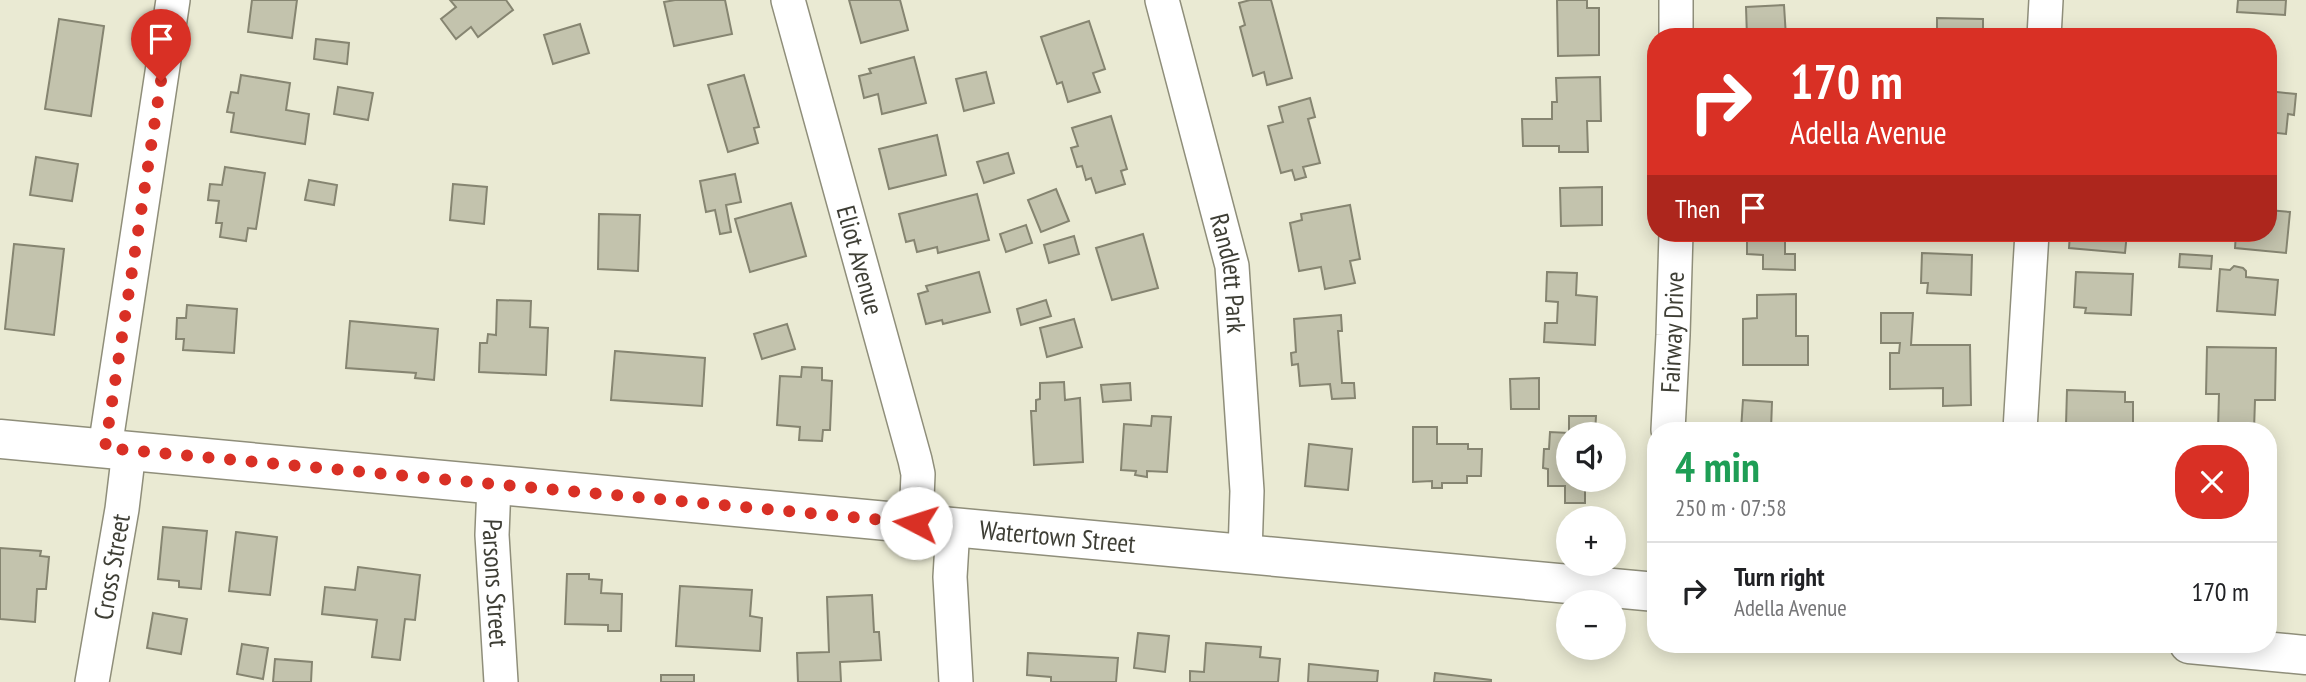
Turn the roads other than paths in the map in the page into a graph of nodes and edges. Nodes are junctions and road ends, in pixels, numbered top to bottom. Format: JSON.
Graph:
{"nodes":[{"id":1,"x":173,"y":0,"type":"edge"},
{"id":2,"x":788,"y":0,"type":"edge"},
{"id":3,"x":1162,"y":0,"type":"edge"},
{"id":4,"x":1676,"y":0,"type":"edge"},
{"id":5,"x":2046,"y":0,"type":"edge"},
{"id":6,"x":1676,"y":28,"type":"edge"},
{"id":7,"x":2044,"y":28,"type":"edge"},
{"id":8,"x":1676,"y":242,"type":"edge"},
{"id":9,"x":2031,"y":242,"type":"edge"},
{"id":10,"x":1669,"y":422,"type":"edge"},
{"id":11,"x":2020,"y":422,"type":"edge"},
{"id":12,"x":0,"y":439,"type":"edge"},
{"id":13,"x":117,"y":449,"type":"junction"},
{"id":14,"x":494,"y":485,"type":"junction"},
{"id":15,"x":916,"y":523,"type":"junction"},
{"id":16,"x":953,"y":527,"type":"junction"},
{"id":17,"x":1245,"y":554,"type":"junction"},
{"id":18,"x":1647,"y":591,"type":"edge"},
{"id":19,"x":2277,"y":651,"type":"edge"},
{"id":20,"x":2306,"y":653,"type":"edge"},
{"id":21,"x":92,"y":682,"type":"edge"},
{"id":22,"x":500,"y":682,"type":"edge"},
{"id":23,"x":956,"y":682,"type":"edge"}],
"edges":[{"from":1,"to":13,"type":"street","name":"Cross Street"},
{"from":2,"to":15,"type":"street","name":"Eliot Avenue"},
{"from":3,"to":17,"type":"street","name":"Randlett Park"},
{"from":4,"to":6,"type":"street"},
{"from":5,"to":7,"type":"street"},
{"from":8,"to":10,"type":"street","name":"Fairway Drive"},
{"from":9,"to":11,"type":"street"},
{"from":12,"to":13,"type":"main road","name":"Watertown Street"},
{"from":13,"to":14,"type":"main road","name":"Watertown Street"},
{"from":13,"to":21,"type":"street","name":"Cross Street"},
{"from":14,"to":15,"type":"main road","name":"Watertown Street"},
{"from":14,"to":22,"type":"street","name":"Parsons Street"},
{"from":15,"to":16,"type":"main road","name":"Watertown Street"},
{"from":16,"to":17,"type":"main road","name":"Watertown Street"},
{"from":16,"to":23,"type":"street"},
{"from":17,"to":18,"type":"main road","name":"Watertown Street"},
{"from":19,"to":20,"type":"main road"}]}
